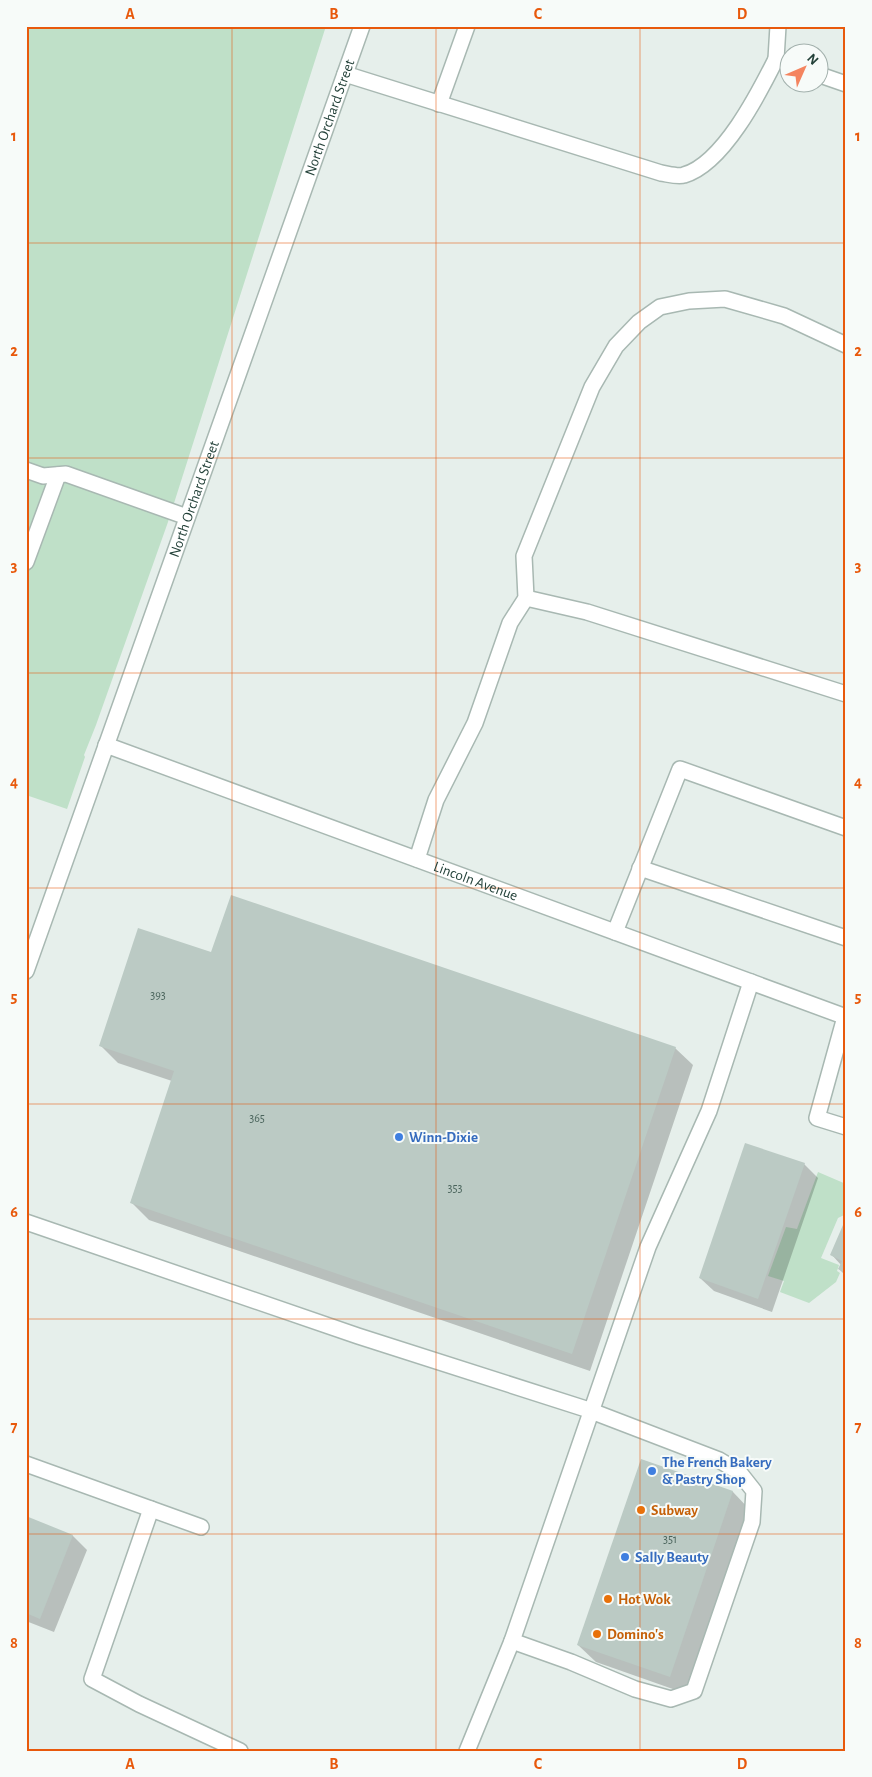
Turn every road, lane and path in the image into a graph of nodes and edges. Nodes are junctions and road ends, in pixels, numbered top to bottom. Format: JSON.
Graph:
{"nodes":[{"id":1,"x":362,"y":26,"type":"edge"},
{"id":2,"x":467,"y":26,"type":"edge"},
{"id":3,"x":778,"y":26,"type":"edge"},
{"id":4,"x":780,"y":42,"type":"edge"},
{"id":5,"x":780,"y":66,"type":"edge"},
{"id":6,"x":345,"y":74,"type":"junction"},
{"id":7,"x":830,"y":78,"type":"edge"},
{"id":8,"x":846,"y":84,"type":"edge"},
{"id":9,"x":439,"y":104,"type":"junction"},
{"id":10,"x":846,"y":345,"type":"edge"},
{"id":11,"x":26,"y":470,"type":"edge"},
{"id":12,"x":58,"y":475,"type":"junction"},
{"id":13,"x":187,"y":517,"type":"junction"},
{"id":14,"x":26,"y":562,"type":"edge"},
{"id":15,"x":526,"y":598,"type":"junction"},
{"id":16,"x":846,"y":694,"type":"edge"},
{"id":17,"x":106,"y":745,"type":"junction"},
{"id":18,"x":846,"y":828,"type":"edge"},
{"id":19,"x":417,"y":859,"type":"junction"},
{"id":20,"x":640,"y":868,"type":"junction"},
{"id":21,"x":615,"y":932,"type":"junction"},
{"id":22,"x":846,"y":938,"type":"edge"},
{"id":23,"x":26,"y":971,"type":"edge"},
{"id":24,"x":751,"y":982,"type":"junction"},
{"id":25,"x":845,"y":1017,"type":"edge"},
{"id":26,"x":846,"y":1127,"type":"edge"},
{"id":27,"x":26,"y":1222,"type":"edge"},
{"id":28,"x":591,"y":1411,"type":"junction"},
{"id":29,"x":26,"y":1464,"type":"edge"},
{"id":30,"x":151,"y":1509,"type":"junction"},
{"id":31,"x":201,"y":1527,"type":"dead end"},
{"id":32,"x":512,"y":1641,"type":"junction"},
{"id":33,"x":473,"y":1749,"type":"edge"},
{"id":34,"x":240,"y":1751,"type":"edge"}],
"edges":[{"from":1,"to":6,"type":"street","name":"North Orchard Street"},
{"from":2,"to":9,"type":"street"},
{"from":3,"to":4,"type":"street"},
{"from":5,"to":9,"type":"street"},
{"from":6,"to":9,"type":"street"},
{"from":6,"to":13,"type":"street","name":"North Orchard Street"},
{"from":7,"to":8,"type":"street"},
{"from":10,"to":15,"type":"street"},
{"from":11,"to":12,"type":"street"},
{"from":12,"to":13,"type":"street"},
{"from":12,"to":14,"type":"street"},
{"from":13,"to":17,"type":"street","name":"North Orchard Street"},
{"from":15,"to":16,"type":"street"},
{"from":15,"to":19,"type":"street"},
{"from":17,"to":19,"type":"street","name":"Lincoln Avenue"},
{"from":17,"to":23,"type":"street","name":"North Orchard Street"},
{"from":18,"to":20,"type":"street"},
{"from":19,"to":21,"type":"street","name":"Lincoln Avenue"},
{"from":20,"to":21,"type":"street"},
{"from":20,"to":22,"type":"street"},
{"from":21,"to":24,"type":"street","name":"Lincoln Avenue"},
{"from":24,"to":25,"type":"street","name":"Lincoln Avenue"},
{"from":24,"to":28,"type":"street"},
{"from":25,"to":26,"type":"street"},
{"from":27,"to":28,"type":"street"},
{"from":28,"to":32,"type":"street"},
{"from":28,"to":32,"type":"street"},
{"from":29,"to":30,"type":"street"},
{"from":30,"to":31,"type":"street"},
{"from":30,"to":34,"type":"street"},
{"from":32,"to":33,"type":"street"}]}
